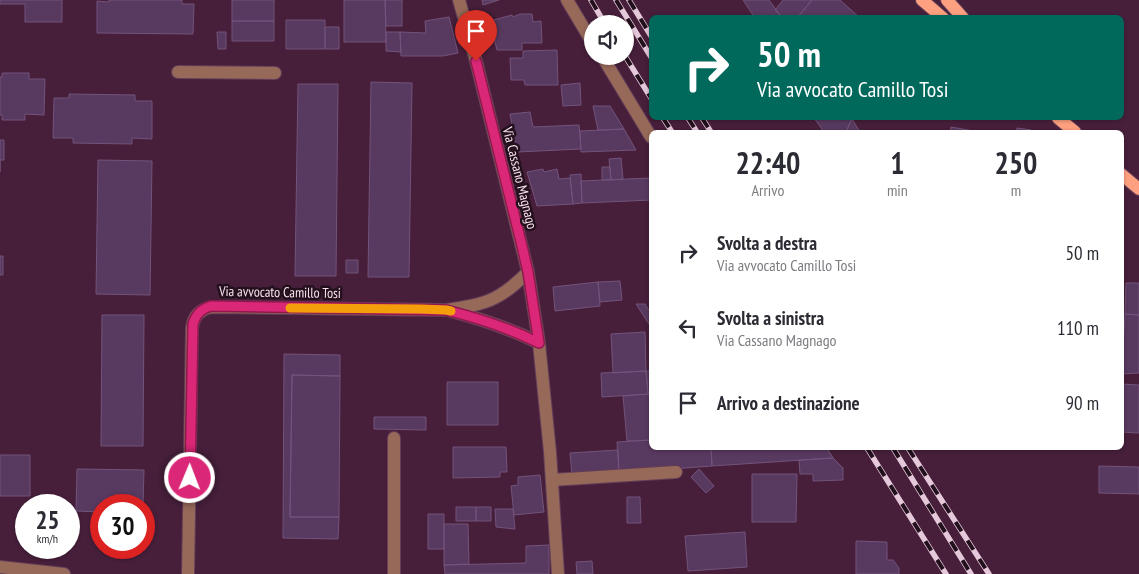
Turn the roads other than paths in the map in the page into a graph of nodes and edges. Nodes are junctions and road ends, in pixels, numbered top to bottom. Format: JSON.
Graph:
{"nodes":[{"id":1,"x":459,"y":0,"type":"edge"},
{"id":2,"x":567,"y":0,"type":"edge"},
{"id":3,"x":947,"y":0,"type":"edge"},
{"id":4,"x":924,"y":1,"type":"edge"},
{"id":5,"x":940,"y":15,"type":"edge"},
{"id":6,"x":960,"y":15,"type":"edge"},
{"id":7,"x":584,"y":29,"type":"edge"},
{"id":8,"x":607,"y":65,"type":"edge"},
{"id":9,"x":178,"y":72,"type":"dead end"},
{"id":10,"x":275,"y":73,"type":"dead end"},
{"id":11,"x":1060,"y":120,"type":"edge"},
{"id":12,"x":1073,"y":130,"type":"edge"},
{"id":13,"x":649,"y":134,"type":"edge"},
{"id":14,"x":1124,"y":177,"type":"edge"},
{"id":15,"x":1139,"y":190,"type":"edge"},
{"id":16,"x":528,"y":272,"type":"junction"},
{"id":17,"x":446,"y":310,"type":"junction"},
{"id":18,"x":539,"y":343,"type":"junction"},
{"id":19,"x":394,"y":438,"type":"dead end"},
{"id":20,"x":676,"y":472,"type":"dead end"},
{"id":21,"x":552,"y":480,"type":"junction"},
{"id":22,"x":0,"y":567,"type":"edge"},
{"id":23,"x":64,"y":574,"type":"edge"},
{"id":24,"x":188,"y":574,"type":"edge"},
{"id":25,"x":394,"y":574,"type":"edge"},
{"id":26,"x":558,"y":574,"type":"edge"}],
"edges":[{"from":1,"to":16,"type":"street","name":"Via Cassano Magnago"},
{"from":2,"to":7,"type":"street"},
{"from":3,"to":6,"type":"main road"},
{"from":4,"to":5,"type":"main road"},
{"from":8,"to":13,"type":"street"},
{"from":9,"to":10,"type":"street"},
{"from":11,"to":12,"type":"main road"},
{"from":14,"to":15,"type":"main road"},
{"from":16,"to":17,"type":"street","name":"Via avvocato Camillo Tosi"},
{"from":16,"to":18,"type":"street","name":"Via Cassano Magnago"},
{"from":17,"to":18,"type":"street","name":"Via avvocato Camillo Tosi"},
{"from":17,"to":24,"type":"street","name":"Via avvocato Camillo Tosi"},
{"from":18,"to":21,"type":"street","name":"Via Cassano Magnago"},
{"from":19,"to":25,"type":"street"},
{"from":20,"to":21,"type":"street"},
{"from":21,"to":26,"type":"street","name":"Via Cassano Magnago"},
{"from":22,"to":23,"type":"street"}]}
